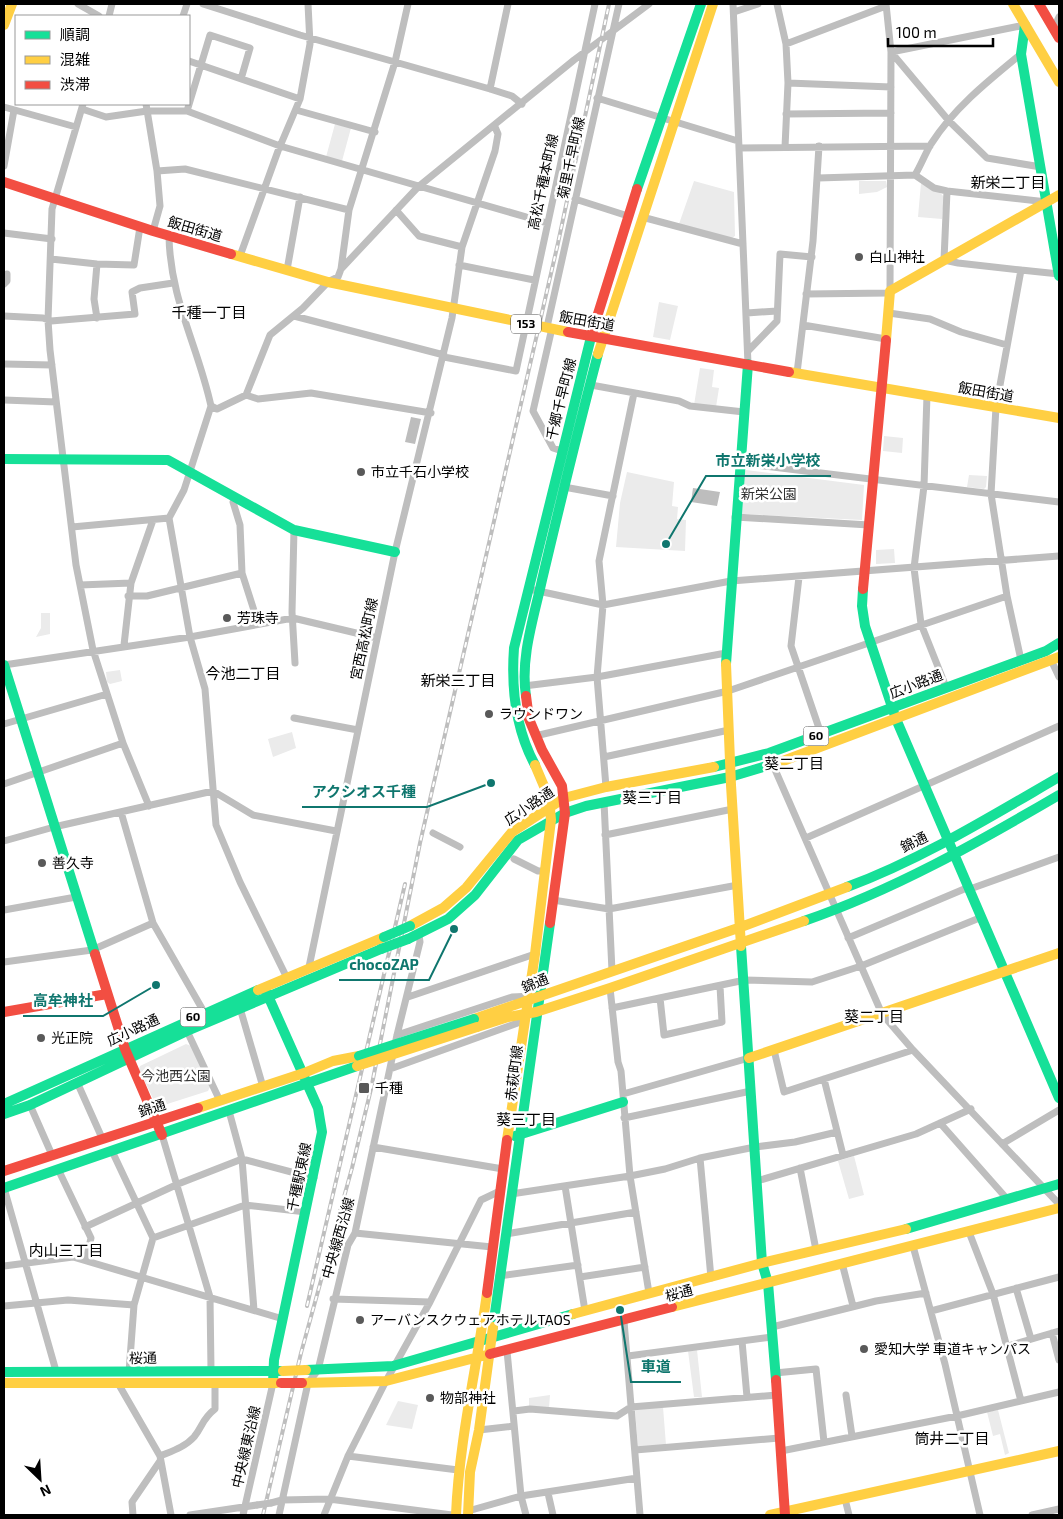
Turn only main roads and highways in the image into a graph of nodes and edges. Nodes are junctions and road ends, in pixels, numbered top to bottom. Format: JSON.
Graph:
{"nodes":[{"id":1,"x":12,"y":4,"type":"edge"},
{"id":2,"x":701,"y":4,"type":"edge"},
{"id":3,"x":713,"y":4,"type":"edge"},
{"id":4,"x":1013,"y":4,"type":"edge"},
{"id":5,"x":1039,"y":4,"type":"edge"},
{"id":6,"x":5,"y":18,"type":"edge"},
{"id":7,"x":1025,"y":25,"type":"junction"},
{"id":8,"x":1056,"y":25,"type":"edge"},
{"id":9,"x":1059,"y":38,"type":"edge"},
{"id":10,"x":1059,"y":82,"type":"edge"},
{"id":11,"x":4,"y":182,"type":"edge"},
{"id":12,"x":1059,"y":195,"type":"edge"},
{"id":13,"x":1047,"y":202,"type":"junction"},
{"id":14,"x":1057,"y":245,"type":"edge"},
{"id":15,"x":1059,"y":275,"type":"edge"},
{"id":16,"x":591,"y":335,"type":"junction"},
{"id":17,"x":602,"y":337,"type":"junction"},
{"id":18,"x":748,"y":364,"type":"junction"},
{"id":19,"x":880,"y":388,"type":"junction"},
{"id":20,"x":1059,"y":418,"type":"edge"},
{"id":21,"x":4,"y":459,"type":"edge"},
{"id":22,"x":396,"y":552,"type":"road end"},
{"id":23,"x":1059,"y":643,"type":"edge"},
{"id":24,"x":1056,"y":660,"type":"edge"},
{"id":25,"x":4,"y":665,"type":"edge"},
{"id":26,"x":892,"y":708,"type":"junction"},
{"id":27,"x":896,"y":719,"type":"junction"},
{"id":28,"x":730,"y":764,"type":"junction"},
{"id":29,"x":730,"y":777,"type":"junction"},
{"id":30,"x":1059,"y":777,"type":"edge"},
{"id":31,"x":1059,"y":795,"type":"edge"},
{"id":32,"x":564,"y":798,"type":"junction"},
{"id":33,"x":552,"y":805,"type":"junction"},
{"id":34,"x":565,"y":813,"type":"junction"},
{"id":35,"x":551,"y":820,"type":"junction"},
{"id":36,"x":949,"y":840,"type":"junction"},
{"id":37,"x":955,"y":855,"type":"junction"},
{"id":38,"x":741,"y":927,"type":"junction"},
{"id":39,"x":741,"y":943,"type":"junction"},
{"id":40,"x":1059,"y":953,"type":"edge"},
{"id":41,"x":1005,"y":971,"type":"junction"},
{"id":42,"x":263,"y":986,"type":"junction"},
{"id":43,"x":107,"y":994,"type":"junction"},
{"id":44,"x":268,"y":996,"type":"junction"},
{"id":45,"x":531,"y":997,"type":"junction"},
{"id":46,"x":4,"y":1012,"type":"edge"},
{"id":47,"x":529,"y":1016,"type":"junction"},
{"id":48,"x":476,"y":1023,"type":"junction"},
{"id":49,"x":126,"y":1053,"type":"junction"},
{"id":50,"x":749,"y":1058,"type":"junction"},
{"id":51,"x":358,"y":1061,"type":"junction"},
{"id":52,"x":304,"y":1073,"type":"junction"},
{"id":53,"x":308,"y":1084,"type":"junction"},
{"id":54,"x":623,"y":1098,"type":"road end"},
{"id":55,"x":1059,"y":1098,"type":"edge"},
{"id":56,"x":4,"y":1104,"type":"edge"},
{"id":57,"x":4,"y":1114,"type":"edge"},
{"id":58,"x":157,"y":1121,"type":"junction"},
{"id":59,"x":162,"y":1135,"type":"junction"},
{"id":60,"x":508,"y":1136,"type":"junction"},
{"id":61,"x":520,"y":1136,"type":"junction"},
{"id":62,"x":4,"y":1171,"type":"edge"},
{"id":63,"x":1059,"y":1184,"type":"edge"},
{"id":64,"x":4,"y":1188,"type":"edge"},
{"id":65,"x":1059,"y":1208,"type":"edge"},
{"id":66,"x":762,"y":1264,"type":"junction"},
{"id":67,"x":768,"y":1283,"type":"junction"},
{"id":68,"x":485,"y":1339,"type":"junction"},
{"id":69,"x":483,"y":1358,"type":"junction"},
{"id":70,"x":278,"y":1371,"type":"junction"},
{"id":71,"x":4,"y":1372,"type":"edge"},
{"id":72,"x":4,"y":1383,"type":"edge"},
{"id":73,"x":277,"y":1383,"type":"junction"},
{"id":74,"x":1059,"y":1452,"type":"edge"},
{"id":75,"x":468,"y":1513,"type":"edge"},
{"id":76,"x":785,"y":1514,"type":"edge"},
{"id":77,"x":456,"y":1515,"type":"edge"},
{"id":78,"x":770,"y":1515,"type":"edge"}],
"edges":[{"from":1,"to":6,"type":"main road"},
{"from":2,"to":16,"type":"main road","name":"千郷千早町線"},
{"from":3,"to":17,"type":"main road","name":"千郷千早町線"},
{"from":4,"to":7,"type":"main road"},
{"from":5,"to":8,"type":"main road"},
{"from":7,"to":10,"type":"main road"},
{"from":7,"to":13,"type":"main road"},
{"from":8,"to":9,"type":"main road"},
{"from":11,"to":16,"type":"main road","name":"飯田街道","number":"153"},
{"from":12,"to":13,"type":"main road"},
{"from":13,"to":14,"type":"main road"},
{"from":13,"to":19,"type":"main road"},
{"from":14,"to":15,"type":"main road"},
{"from":16,"to":17,"type":"main road","name":"飯田街道","number":"153"},
{"from":16,"to":33,"type":"main road","name":"千郷千早町線"},
{"from":17,"to":18,"type":"main road","name":"飯田街道","number":"153"},
{"from":17,"to":32,"type":"main road","name":"千郷千早町線"},
{"from":18,"to":19,"type":"main road","name":"飯田街道","number":"153"},
{"from":18,"to":28,"type":"main road"},
{"from":19,"to":20,"type":"main road","name":"飯田街道","number":"153"},
{"from":19,"to":26,"type":"main road"},
{"from":21,"to":22,"type":"main road"},
{"from":23,"to":26,"type":"main road","name":"広小路通","number":"60"},
{"from":24,"to":27,"type":"main road","name":"広小路通","number":"60"},
{"from":25,"to":43,"type":"main road"},
{"from":26,"to":27,"type":"main road"},
{"from":26,"to":28,"type":"main road","name":"広小路通","number":"60"},
{"from":27,"to":29,"type":"main road","name":"広小路通","number":"60"},
{"from":27,"to":36,"type":"main road"},
{"from":28,"to":29,"type":"main road"},
{"from":28,"to":32,"type":"main road","name":"広小路通","number":"60"},
{"from":29,"to":34,"type":"main road","name":"広小路通","number":"60"},
{"from":29,"to":38,"type":"main road"},
{"from":30,"to":36,"type":"main road","name":"錦通"},
{"from":31,"to":37,"type":"main road","name":"錦通"},
{"from":32,"to":33,"type":"main road","name":"広小路通","number":"60"},
{"from":32,"to":34,"type":"main road","name":"千郷千早町線"},
{"from":33,"to":35,"type":"main road","name":"赤萩町線"},
{"from":33,"to":42,"type":"main road","name":"広小路通","number":"60","bridge":true},
{"from":34,"to":35,"type":"main road","name":"広小路通","number":"60"},
{"from":34,"to":45,"type":"main road","name":"赤萩町線"},
{"from":35,"to":44,"type":"main road","name":"広小路通","number":"60","bridge":true},
{"from":35,"to":45,"type":"main road","name":"赤萩町線"},
{"from":36,"to":37,"type":"main road"},
{"from":36,"to":38,"type":"main road","name":"錦通"},
{"from":37,"to":39,"type":"main road","name":"錦通"},
{"from":37,"to":41,"type":"main road"},
{"from":38,"to":39,"type":"main road"},
{"from":38,"to":45,"type":"main road","name":"錦通"},
{"from":39,"to":47,"type":"main road","name":"錦通"},
{"from":39,"to":50,"type":"main road"},
{"from":40,"to":41,"type":"main road"},
{"from":41,"to":50,"type":"main road"},
{"from":41,"to":55,"type":"main road"},
{"from":42,"to":44,"type":"main road","name":"千種駅東線"},
{"from":42,"to":49,"type":"main road","name":"広小路通","number":"60"},
{"from":43,"to":46,"type":"main road"},
{"from":43,"to":49,"type":"main road"},
{"from":44,"to":49,"type":"main road","name":"広小路通","number":"60"},
{"from":44,"to":52,"type":"main road","name":"千種駅東線"},
{"from":45,"to":47,"type":"main road","name":"赤萩町線"},
{"from":45,"to":48,"type":"main road","name":"錦通"},
{"from":47,"to":48,"type":"main road","name":"錦通"},
{"from":47,"to":60,"type":"main road","name":"赤萩町線"},
{"from":47,"to":61,"type":"main road","name":"赤萩町線"},
{"from":48,"to":51,"type":"main road","name":"錦通","bridge":true},
{"from":49,"to":56,"type":"main road","name":"広小路通","number":"60"},
{"from":49,"to":57,"type":"main road","name":"広小路通","number":"60"},
{"from":49,"to":58,"type":"main road"},
{"from":50,"to":66,"type":"main road"},
{"from":51,"to":52,"type":"main road","name":"錦通"},
{"from":51,"to":53,"type":"main road","name":"錦通"},
{"from":52,"to":53,"type":"main road","name":"千種駅東線"},
{"from":52,"to":58,"type":"main road","name":"錦通"},
{"from":53,"to":59,"type":"main road","name":"錦通"},
{"from":53,"to":70,"type":"main road","name":"千種駅東線"},
{"from":54,"to":61,"type":"main road"},
{"from":58,"to":59,"type":"main road"},
{"from":58,"to":62,"type":"main road","name":"錦通"},
{"from":59,"to":64,"type":"main road","name":"錦通"},
{"from":60,"to":61,"type":"main road"},
{"from":60,"to":68,"type":"main road","name":"赤萩町線"},
{"from":61,"to":68,"type":"main road","name":"赤萩町線"},
{"from":63,"to":66,"type":"main road","name":"桜通"},
{"from":65,"to":67,"type":"main road","name":"桜通"},
{"from":66,"to":67,"type":"main road"},
{"from":66,"to":68,"type":"main road","name":"桜通"},
{"from":67,"to":69,"type":"main road","name":"桜通"},
{"from":67,"to":76,"type":"main road"},
{"from":68,"to":69,"type":"main road"},
{"from":68,"to":70,"type":"main road","name":"桜通","bridge":true},
{"from":69,"to":73,"type":"main road","name":"桜通","bridge":true},
{"from":69,"to":75,"type":"main road"},
{"from":69,"to":77,"type":"main road"},
{"from":70,"to":71,"type":"main road","name":"桜通"},
{"from":70,"to":73,"type":"main road","name":"千種駅東線"},
{"from":72,"to":73,"type":"main road","name":"桜通"},
{"from":74,"to":76,"type":"main road"},
{"from":76,"to":78,"type":"main road"}]}
